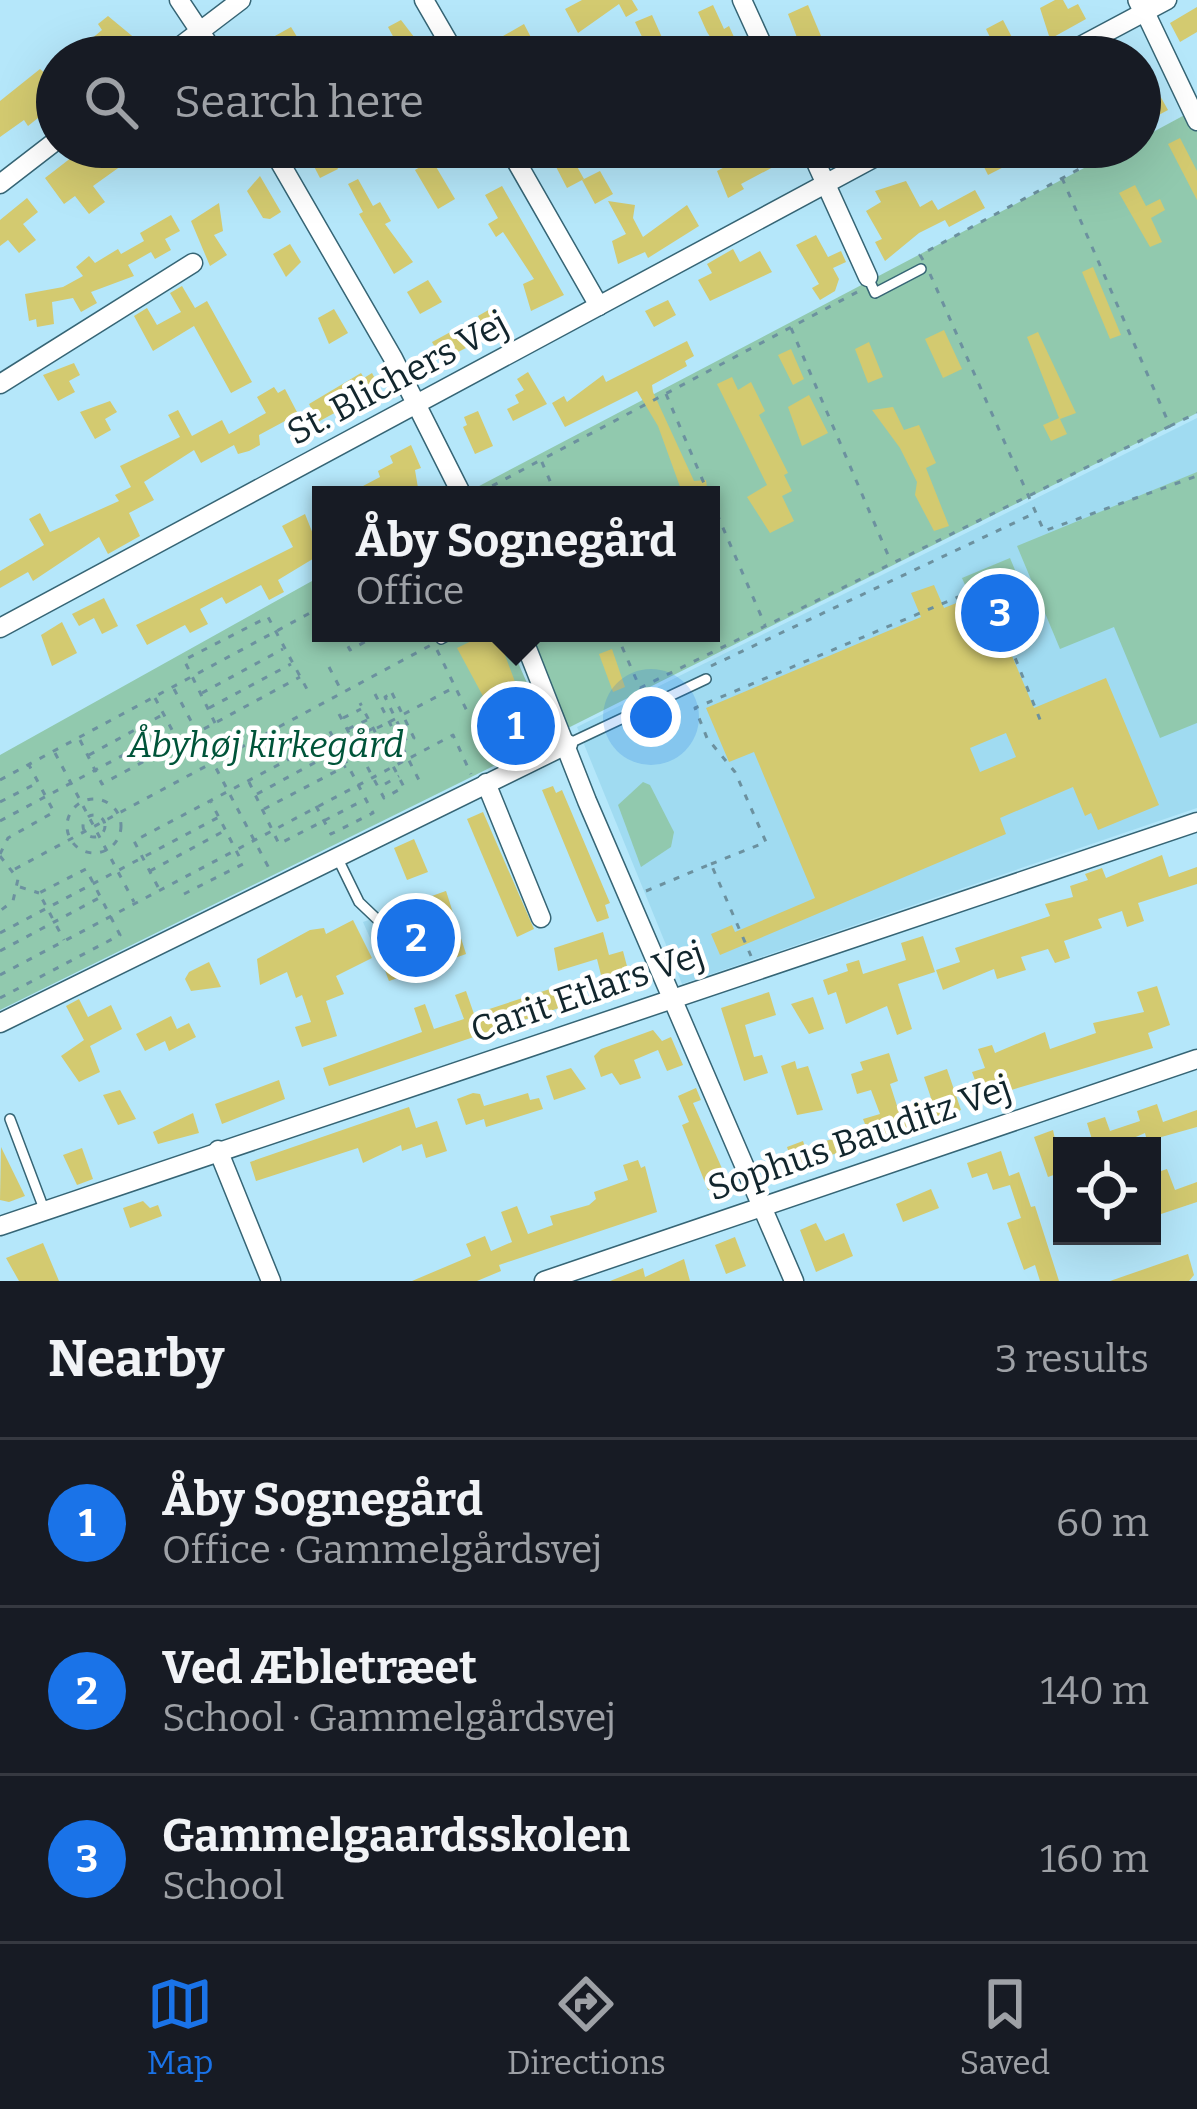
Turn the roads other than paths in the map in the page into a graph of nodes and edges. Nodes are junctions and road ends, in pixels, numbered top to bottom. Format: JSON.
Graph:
{"nodes":[{"id":1,"x":179,"y":0,"type":"edge"},
{"id":2,"x":241,"y":0,"type":"edge"},
{"id":3,"x":424,"y":0,"type":"edge"},
{"id":4,"x":742,"y":0,"type":"edge"},
{"id":5,"x":1167,"y":0,"type":"edge"},
{"id":6,"x":1142,"y":6,"type":"edge"},
{"id":7,"x":201,"y":31,"type":"junction"},
{"id":8,"x":194,"y":36,"type":"edge"},
{"id":9,"x":204,"y":36,"type":"edge"},
{"id":10,"x":445,"y":36,"type":"edge"},
{"id":11,"x":758,"y":36,"type":"edge"},
{"id":12,"x":1094,"y":36,"type":"edge"},
{"id":13,"x":1156,"y":36,"type":"edge"},
{"id":14,"x":1161,"y":45,"type":"edge"},
{"id":15,"x":1196,"y":118,"type":"edge"},
{"id":16,"x":36,"y":156,"type":"edge"},
{"id":17,"x":283,"y":168,"type":"edge"},
{"id":18,"x":520,"y":168,"type":"edge"},
{"id":19,"x":819,"y":168,"type":"edge"},
{"id":20,"x":855,"y":168,"type":"edge"},
{"id":21,"x":0,"y":184,"type":"edge"},
{"id":22,"x":826,"y":184,"type":"junction"},
{"id":23,"x":193,"y":263,"type":"dead end"},
{"id":24,"x":924,"y":268,"type":"road end"},
{"id":25,"x":869,"y":281,"type":"joint"},
{"id":26,"x":599,"y":307,"type":"junction"},
{"id":27,"x":0,"y":384,"type":"edge"},
{"id":28,"x":418,"y":404,"type":"junction"},
{"id":29,"x":458,"y":486,"type":"edge"},
{"id":30,"x":0,"y":628,"type":"edge"},
{"id":31,"x":525,"y":642,"type":"edge"},
{"id":32,"x":706,"y":680,"type":"road end"},
{"id":33,"x":568,"y":744,"type":"junction"},
{"id":34,"x":482,"y":785,"type":"junction"},
{"id":35,"x":1197,"y":822,"type":"edge"},
{"id":36,"x":337,"y":857,"type":"junction"},
{"id":37,"x":542,"y":918,"type":"dead end"},
{"id":38,"x":380,"y":922,"type":"dead end"},
{"id":39,"x":672,"y":997,"type":"junction"},
{"id":40,"x":0,"y":1023,"type":"edge"},
{"id":41,"x":1197,"y":1059,"type":"edge"},
{"id":42,"x":10,"y":1119,"type":"dead end"},
{"id":43,"x":218,"y":1150,"type":"junction"},
{"id":44,"x":762,"y":1204,"type":"junction"},
{"id":45,"x":44,"y":1210,"type":"junction"},
{"id":46,"x":0,"y":1226,"type":"edge"},
{"id":47,"x":271,"y":1281,"type":"edge"},
{"id":48,"x":544,"y":1281,"type":"edge"},
{"id":49,"x":794,"y":1281,"type":"edge"}],
"edges":[{"from":1,"to":7,"type":"street"},
{"from":2,"to":7,"type":"street"},
{"from":3,"to":10,"type":"street"},
{"from":4,"to":11,"type":"street"},
{"from":5,"to":6,"type":"street"},
{"from":6,"to":12,"type":"street"},
{"from":6,"to":13,"type":"street"},
{"from":7,"to":8,"type":"street"},
{"from":7,"to":9,"type":"street"},
{"from":14,"to":15,"type":"street"},
{"from":16,"to":21,"type":"street"},
{"from":17,"to":28,"type":"street"},
{"from":18,"to":26,"type":"street"},
{"from":19,"to":22,"type":"street"},
{"from":20,"to":22,"type":"street","name":"St. Blichers Vej"},
{"from":22,"to":25,"type":"street"},
{"from":22,"to":26,"type":"street","name":"St. Blichers Vej"},
{"from":23,"to":27,"type":"street"},
{"from":24,"to":25,"type":"lane"},
{"from":26,"to":28,"type":"street","name":"St. Blichers Vej"},
{"from":28,"to":29,"type":"street"},
{"from":28,"to":30,"type":"street","name":"St. Blichers Vej"},
{"from":31,"to":33,"type":"street"},
{"from":32,"to":33,"type":"lane"},
{"from":33,"to":34,"type":"street"},
{"from":33,"to":39,"type":"street"},
{"from":34,"to":36,"type":"street"},
{"from":34,"to":37,"type":"street"},
{"from":35,"to":39,"type":"street","name":"Carit Etlars Vej"},
{"from":36,"to":38,"type":"lane"},
{"from":36,"to":40,"type":"street"},
{"from":39,"to":43,"type":"street","name":"Carit Etlars Vej"},
{"from":39,"to":44,"type":"street"},
{"from":41,"to":44,"type":"street","name":"Sophus Bauditz Vej"},
{"from":42,"to":45,"type":"lane"},
{"from":43,"to":45,"type":"street","name":"Carit Etlars Vej"},
{"from":43,"to":47,"type":"street"},
{"from":44,"to":48,"type":"street","name":"Sophus Bauditz Vej"},
{"from":44,"to":49,"type":"street"},
{"from":45,"to":46,"type":"street","name":"Carit Etlars Vej"}]}
